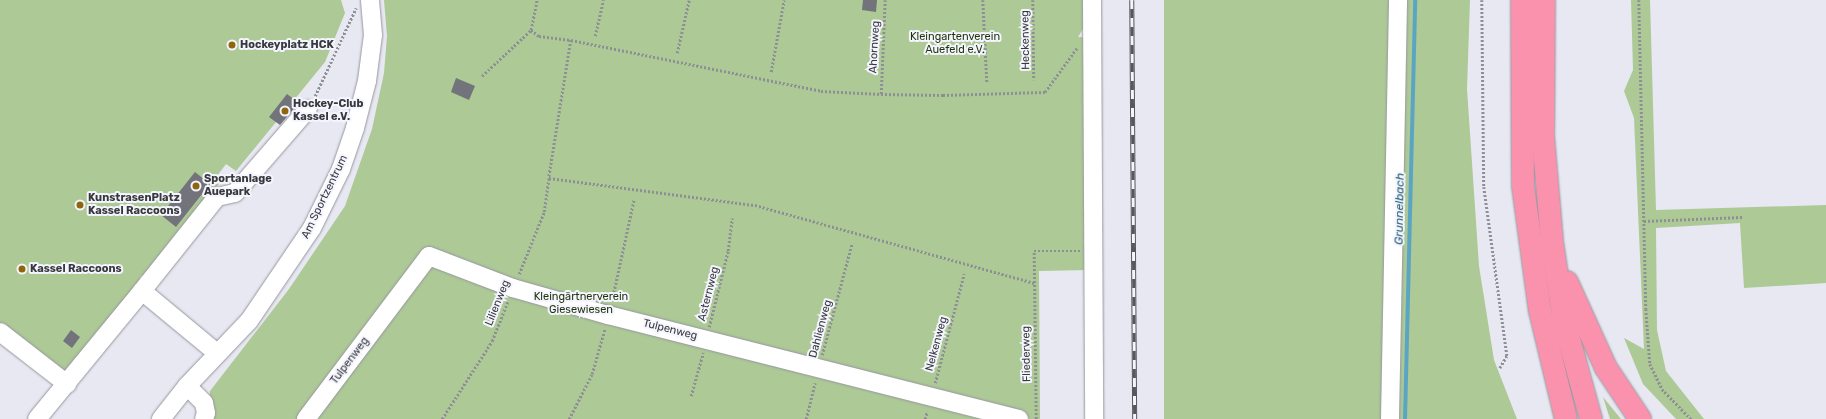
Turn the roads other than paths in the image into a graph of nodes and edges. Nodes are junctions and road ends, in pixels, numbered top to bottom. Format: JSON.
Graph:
{"nodes":[{"id":1,"x":1092,"y":0,"type":"edge"},
{"id":2,"x":1398,"y":0,"type":"edge"},
{"id":3,"x":1522,"y":0,"type":"edge"},
{"id":4,"x":1544,"y":0,"type":"edge"},
{"id":5,"x":364,"y":2,"type":"edge"},
{"id":6,"x":308,"y":109,"type":"road end"},
{"id":7,"x":1552,"y":242,"type":"junction"},
{"id":8,"x":142,"y":291,"type":"junction"},
{"id":9,"x":0,"y":332,"type":"edge"},
{"id":10,"x":217,"y":353,"type":"junction"},
{"id":11,"x":67,"y":384,"type":"junction"},
{"id":12,"x":187,"y":386,"type":"junction"},
{"id":13,"x":37,"y":419,"type":"edge"},
{"id":14,"x":161,"y":419,"type":"edge"},
{"id":15,"x":204,"y":419,"type":"edge"},
{"id":16,"x":306,"y":419,"type":"edge"},
{"id":17,"x":1019,"y":419,"type":"edge"},
{"id":18,"x":1094,"y":419,"type":"edge"},
{"id":19,"x":1390,"y":419,"type":"edge"},
{"id":20,"x":1566,"y":419,"type":"edge"},
{"id":21,"x":1591,"y":419,"type":"edge"},
{"id":22,"x":1640,"y":419,"type":"edge"}],
"edges":[{"from":1,"to":18,"type":"street"},
{"from":2,"to":19,"type":"street"},
{"from":3,"to":20,"type":"highway"},
{"from":4,"to":7,"type":"highway"},
{"from":5,"to":10,"type":"street","name":"Am Sportzentrum"},
{"from":6,"to":8,"type":"street"},
{"from":7,"to":21,"type":"highway"},
{"from":7,"to":22,"type":"highway"},
{"from":8,"to":10,"type":"street"},
{"from":8,"to":11,"type":"street"},
{"from":9,"to":11,"type":"street"},
{"from":10,"to":12,"type":"street","name":"Am Sportzentrum"},
{"from":11,"to":13,"type":"street"},
{"from":12,"to":14,"type":"street","name":"Am Sportzentrum"},
{"from":12,"to":15,"type":"street"},
{"from":16,"to":17,"type":"street","name":"Tulpenweg"}]}
